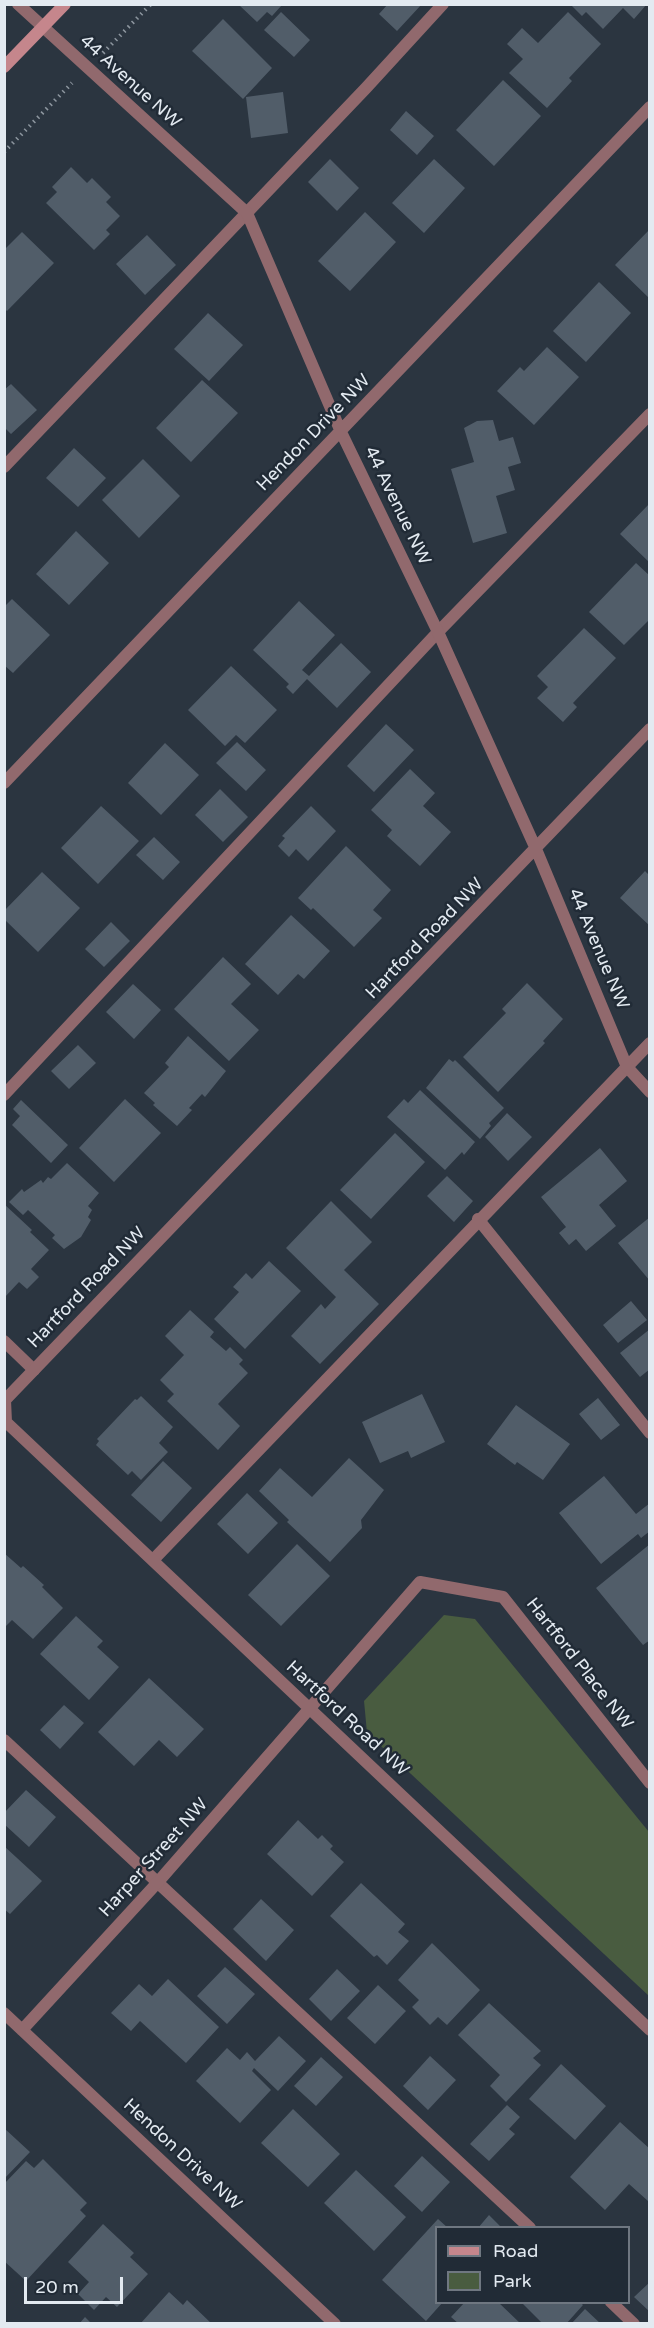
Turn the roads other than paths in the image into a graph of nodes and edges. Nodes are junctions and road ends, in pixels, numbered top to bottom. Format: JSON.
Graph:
{"nodes":[{"id":1,"x":18,"y":4,"type":"edge"},
{"id":2,"x":65,"y":4,"type":"edge"},
{"id":3,"x":443,"y":4,"type":"edge"},
{"id":4,"x":43,"y":28,"type":"junction"},
{"id":5,"x":4,"y":67,"type":"edge"},
{"id":6,"x":650,"y":107,"type":"edge"},
{"id":7,"x":247,"y":213,"type":"junction"},
{"id":8,"x":650,"y":414,"type":"edge"},
{"id":9,"x":341,"y":432,"type":"junction"},
{"id":10,"x":4,"y":467,"type":"edge"},
{"id":11,"x":438,"y":632,"type":"junction"},
{"id":12,"x":650,"y":729,"type":"edge"},
{"id":13,"x":4,"y":783,"type":"edge"},
{"id":14,"x":536,"y":849,"type":"junction"},
{"id":15,"x":650,"y":1043,"type":"edge"},
{"id":16,"x":627,"y":1067,"type":"junction"},
{"id":17,"x":650,"y":1092,"type":"edge"},
{"id":18,"x":4,"y":1095,"type":"edge"},
{"id":19,"x":478,"y":1219,"type":"junction"},
{"id":20,"x":4,"y":1341,"type":"edge"},
{"id":21,"x":34,"y":1370,"type":"junction"},
{"id":22,"x":650,"y":1433,"type":"edge"},
{"id":23,"x":154,"y":1559,"type":"junction"},
{"id":24,"x":309,"y":1708,"type":"junction"},
{"id":25,"x":4,"y":1740,"type":"edge"},
{"id":26,"x":650,"y":1783,"type":"edge"},
{"id":27,"x":158,"y":1882,"type":"junction"},
{"id":28,"x":4,"y":2013,"type":"edge"},
{"id":29,"x":22,"y":2030,"type":"junction"},
{"id":30,"x":650,"y":2030,"type":"edge"},
{"id":31,"x":528,"y":2226,"type":"edge"},
{"id":32,"x":613,"y":2304,"type":"edge"},
{"id":33,"x":334,"y":2324,"type":"edge"},
{"id":34,"x":634,"y":2324,"type":"edge"}],
"edges":[{"from":1,"to":4,"type":"street","name":"44 Avenue NW"},
{"from":2,"to":4,"type":"main road"},
{"from":3,"to":7,"type":"street"},
{"from":4,"to":5,"type":"main road"},
{"from":4,"to":7,"type":"street","name":"44 Avenue NW"},
{"from":6,"to":9,"type":"street","name":"Hendon Drive NW"},
{"from":7,"to":9,"type":"street","name":"44 Avenue NW"},
{"from":7,"to":10,"type":"street"},
{"from":8,"to":11,"type":"street"},
{"from":9,"to":11,"type":"street","name":"44 Avenue NW"},
{"from":9,"to":13,"type":"street","name":"Hendon Drive NW"},
{"from":11,"to":14,"type":"street","name":"44 Avenue NW"},
{"from":11,"to":18,"type":"street"},
{"from":12,"to":14,"type":"street","name":"Hartford Road NW"},
{"from":14,"to":16,"type":"street","name":"44 Avenue NW"},
{"from":14,"to":21,"type":"street","name":"Hartford Road NW"},
{"from":15,"to":16,"type":"street"},
{"from":16,"to":17,"type":"street","name":"44 Avenue NW"},
{"from":16,"to":19,"type":"street"},
{"from":19,"to":22,"type":"street"},
{"from":19,"to":23,"type":"street"},
{"from":20,"to":21,"type":"street"},
{"from":21,"to":23,"type":"street","name":"Hartford Road NW"},
{"from":23,"to":24,"type":"street","name":"Hartford Road NW"},
{"from":24,"to":26,"type":"street","name":"Hartford Place NW"},
{"from":24,"to":27,"type":"street","name":"Harper Street NW"},
{"from":24,"to":30,"type":"street","name":"Hartford Road NW"},
{"from":25,"to":27,"type":"street"},
{"from":27,"to":29,"type":"street","name":"Harper Street NW"},
{"from":27,"to":31,"type":"street"},
{"from":28,"to":29,"type":"street","name":"Hendon Drive NW"},
{"from":29,"to":33,"type":"street","name":"Hendon Drive NW"},
{"from":32,"to":34,"type":"street"}]}
